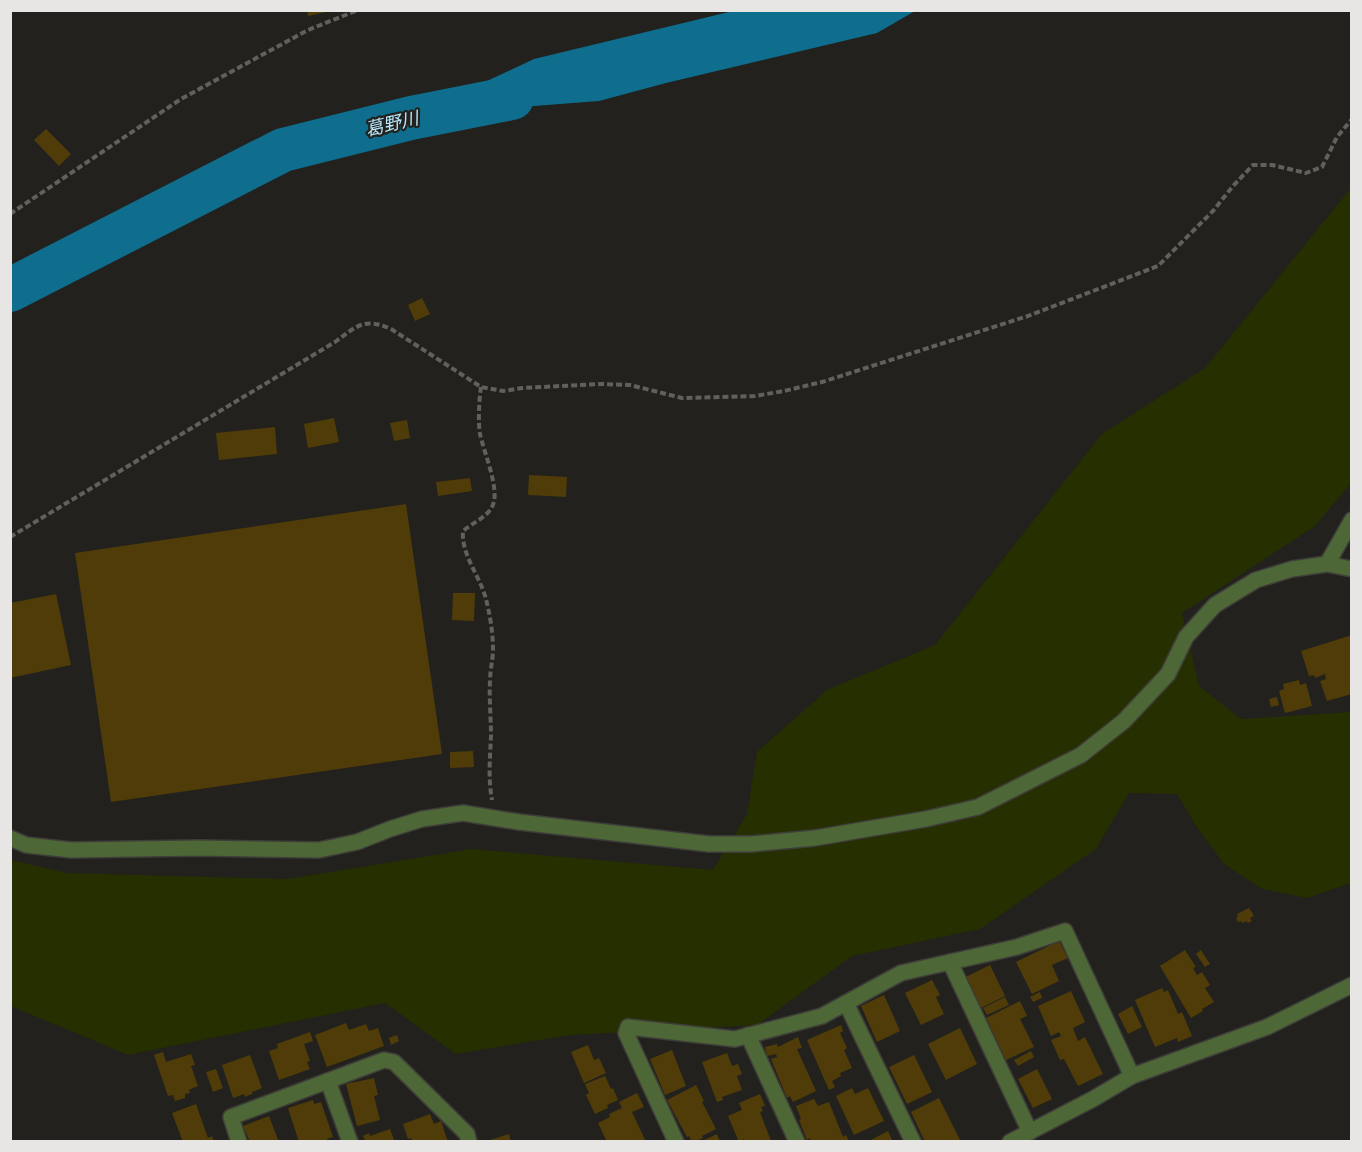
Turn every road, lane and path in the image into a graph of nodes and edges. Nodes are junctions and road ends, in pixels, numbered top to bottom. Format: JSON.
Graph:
{"nodes":[{"id":1,"x":358,"y":10,"type":"edge"},
{"id":2,"x":1352,"y":119,"type":"edge"},
{"id":3,"x":10,"y":214,"type":"edge"},
{"id":4,"x":481,"y":387,"type":"junction"},
{"id":5,"x":1352,"y":520,"type":"edge"},
{"id":6,"x":10,"y":537,"type":"edge"},
{"id":7,"x":1327,"y":564,"type":"junction"},
{"id":8,"x":1352,"y":569,"type":"edge"},
{"id":9,"x":495,"y":818,"type":"junction"},
{"id":10,"x":10,"y":838,"type":"edge"},
{"id":11,"x":950,"y":963,"type":"junction"},
{"id":12,"x":1352,"y":985,"type":"edge"},
{"id":13,"x":846,"y":1003,"type":"junction"},
{"id":14,"x":748,"y":1035,"type":"junction"},
{"id":15,"x":1132,"y":1076,"type":"junction"},
{"id":16,"x":328,"y":1081,"type":"junction"},
{"id":17,"x":1029,"y":1132,"type":"junction"},
{"id":18,"x":239,"y":1142,"type":"edge"},
{"id":19,"x":350,"y":1142,"type":"edge"},
{"id":20,"x":470,"y":1142,"type":"edge"},
{"id":21,"x":676,"y":1142,"type":"edge"},
{"id":22,"x":797,"y":1142,"type":"edge"},
{"id":23,"x":913,"y":1142,"type":"edge"},
{"id":24,"x":1010,"y":1142,"type":"edge"}],
"edges":[{"from":1,"to":3,"type":"path"},
{"from":2,"to":4,"type":"path"},
{"from":4,"to":6,"type":"path"},
{"from":4,"to":9,"type":"path"},
{"from":5,"to":7,"type":"street"},
{"from":7,"to":8,"type":"street"},
{"from":7,"to":9,"type":"street"},
{"from":9,"to":10,"type":"street"},
{"from":11,"to":13,"type":"street"},
{"from":11,"to":15,"type":"street"},
{"from":11,"to":17,"type":"street"},
{"from":12,"to":15,"type":"street"},
{"from":13,"to":14,"type":"street"},
{"from":13,"to":23,"type":"street"},
{"from":14,"to":21,"type":"street"},
{"from":14,"to":22,"type":"street"},
{"from":15,"to":17,"type":"street"},
{"from":16,"to":18,"type":"street"},
{"from":16,"to":19,"type":"street"},
{"from":16,"to":20,"type":"street"},
{"from":17,"to":24,"type":"street"}]}
